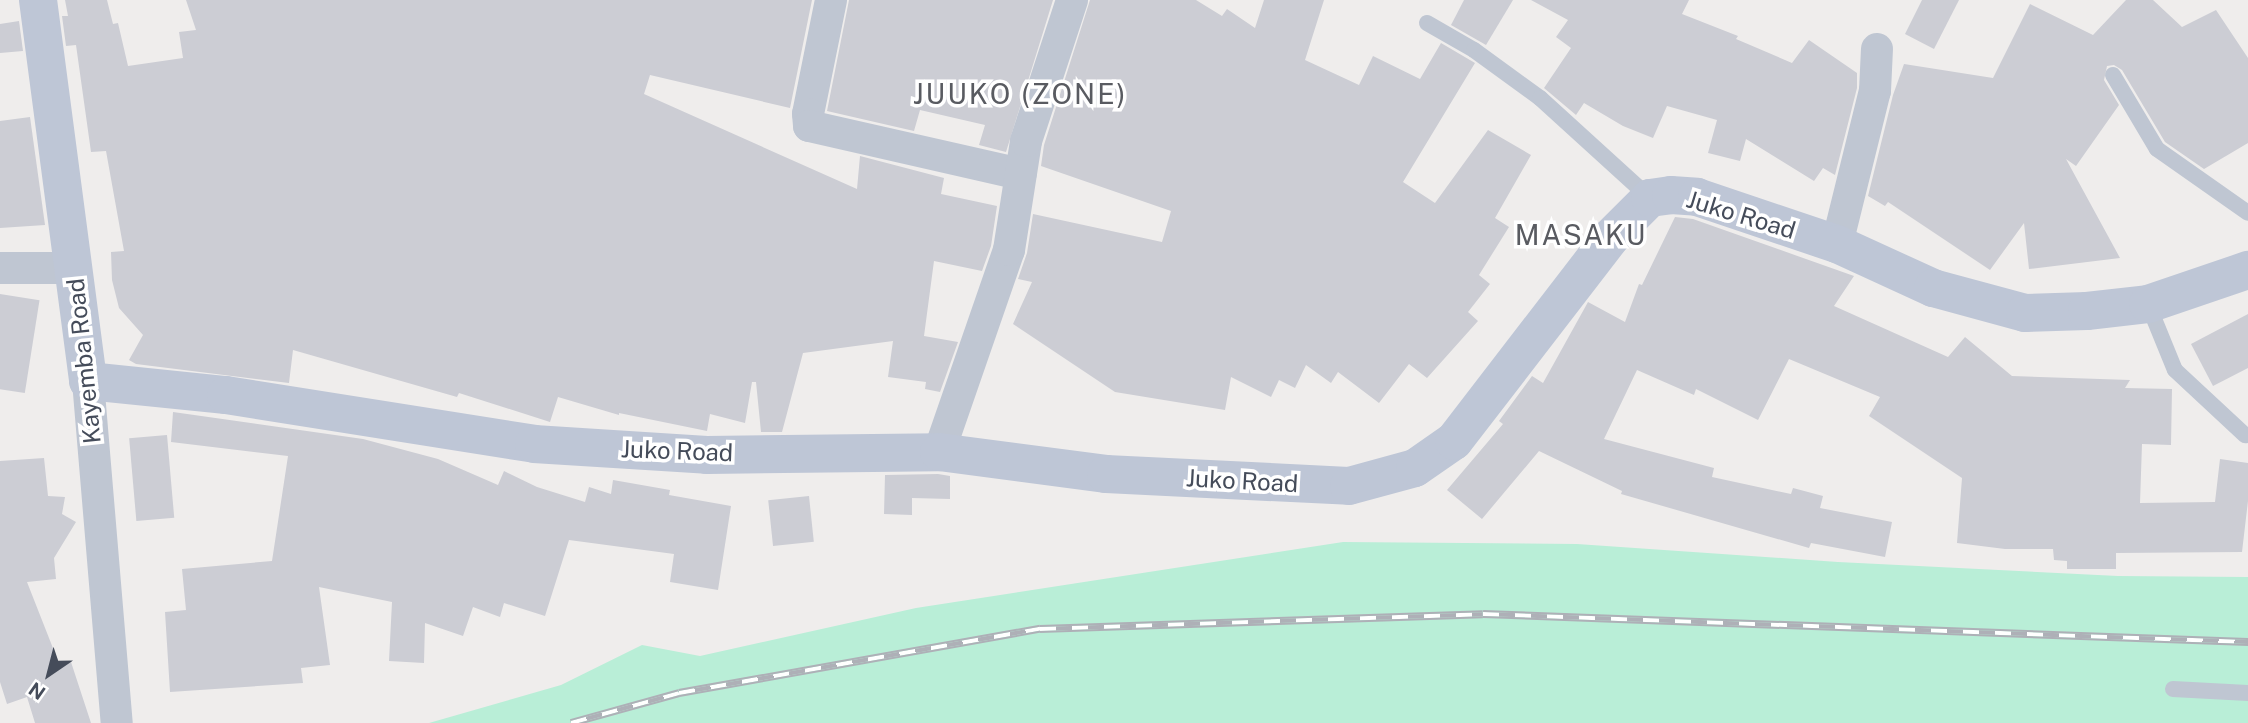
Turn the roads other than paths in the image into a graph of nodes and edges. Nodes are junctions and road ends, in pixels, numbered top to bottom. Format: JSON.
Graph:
{"nodes":[{"id":1,"x":38,"y":0,"type":"edge"},
{"id":2,"x":831,"y":0,"type":"edge"},
{"id":3,"x":1072,"y":0,"type":"edge"},
{"id":4,"x":1427,"y":23,"type":"dead end"},
{"id":5,"x":1877,"y":49,"type":"dead end"},
{"id":6,"x":2113,"y":75,"type":"dead end"},
{"id":7,"x":1021,"y":174,"type":"junction"},
{"id":8,"x":1650,"y":198,"type":"junction"},
{"id":9,"x":2248,"y":213,"type":"edge"},
{"id":10,"x":1837,"y":244,"type":"junction"},
{"id":11,"x":0,"y":268,"type":"edge"},
{"id":12,"x":75,"y":268,"type":"junction"},
{"id":13,"x":2248,"y":270,"type":"edge"},
{"id":14,"x":2148,"y":304,"type":"junction"},
{"id":15,"x":88,"y":381,"type":"junction"},
{"id":16,"x":2245,"y":435,"type":"dead end"},
{"id":17,"x":939,"y":452,"type":"junction"},
{"id":18,"x":2173,"y":689,"type":"dead end"},
{"id":19,"x":2248,"y":692,"type":"edge"},
{"id":20,"x":117,"y":723,"type":"edge"}],
"edges":[{"from":1,"to":12,"type":"street","name":"Kayemba Road"},
{"from":2,"to":7,"type":"street"},
{"from":3,"to":7,"type":"street"},
{"from":4,"to":8,"type":"lane"},
{"from":5,"to":10,"type":"street"},
{"from":6,"to":9,"type":"lane"},
{"from":7,"to":17,"type":"street"},
{"from":8,"to":10,"type":"street","name":"Juko Road"},
{"from":8,"to":17,"type":"street","name":"Juko Road"},
{"from":10,"to":14,"type":"street","name":"Juko Road"},
{"from":11,"to":12,"type":"street"},
{"from":12,"to":15,"type":"street","name":"Kayemba Road"},
{"from":13,"to":14,"type":"street","name":"Juko Road"},
{"from":14,"to":16,"type":"lane"},
{"from":15,"to":17,"type":"street","name":"Juko Road"},
{"from":15,"to":20,"type":"street","name":"Kayemba Road"},
{"from":18,"to":19,"type":"lane"}]}
